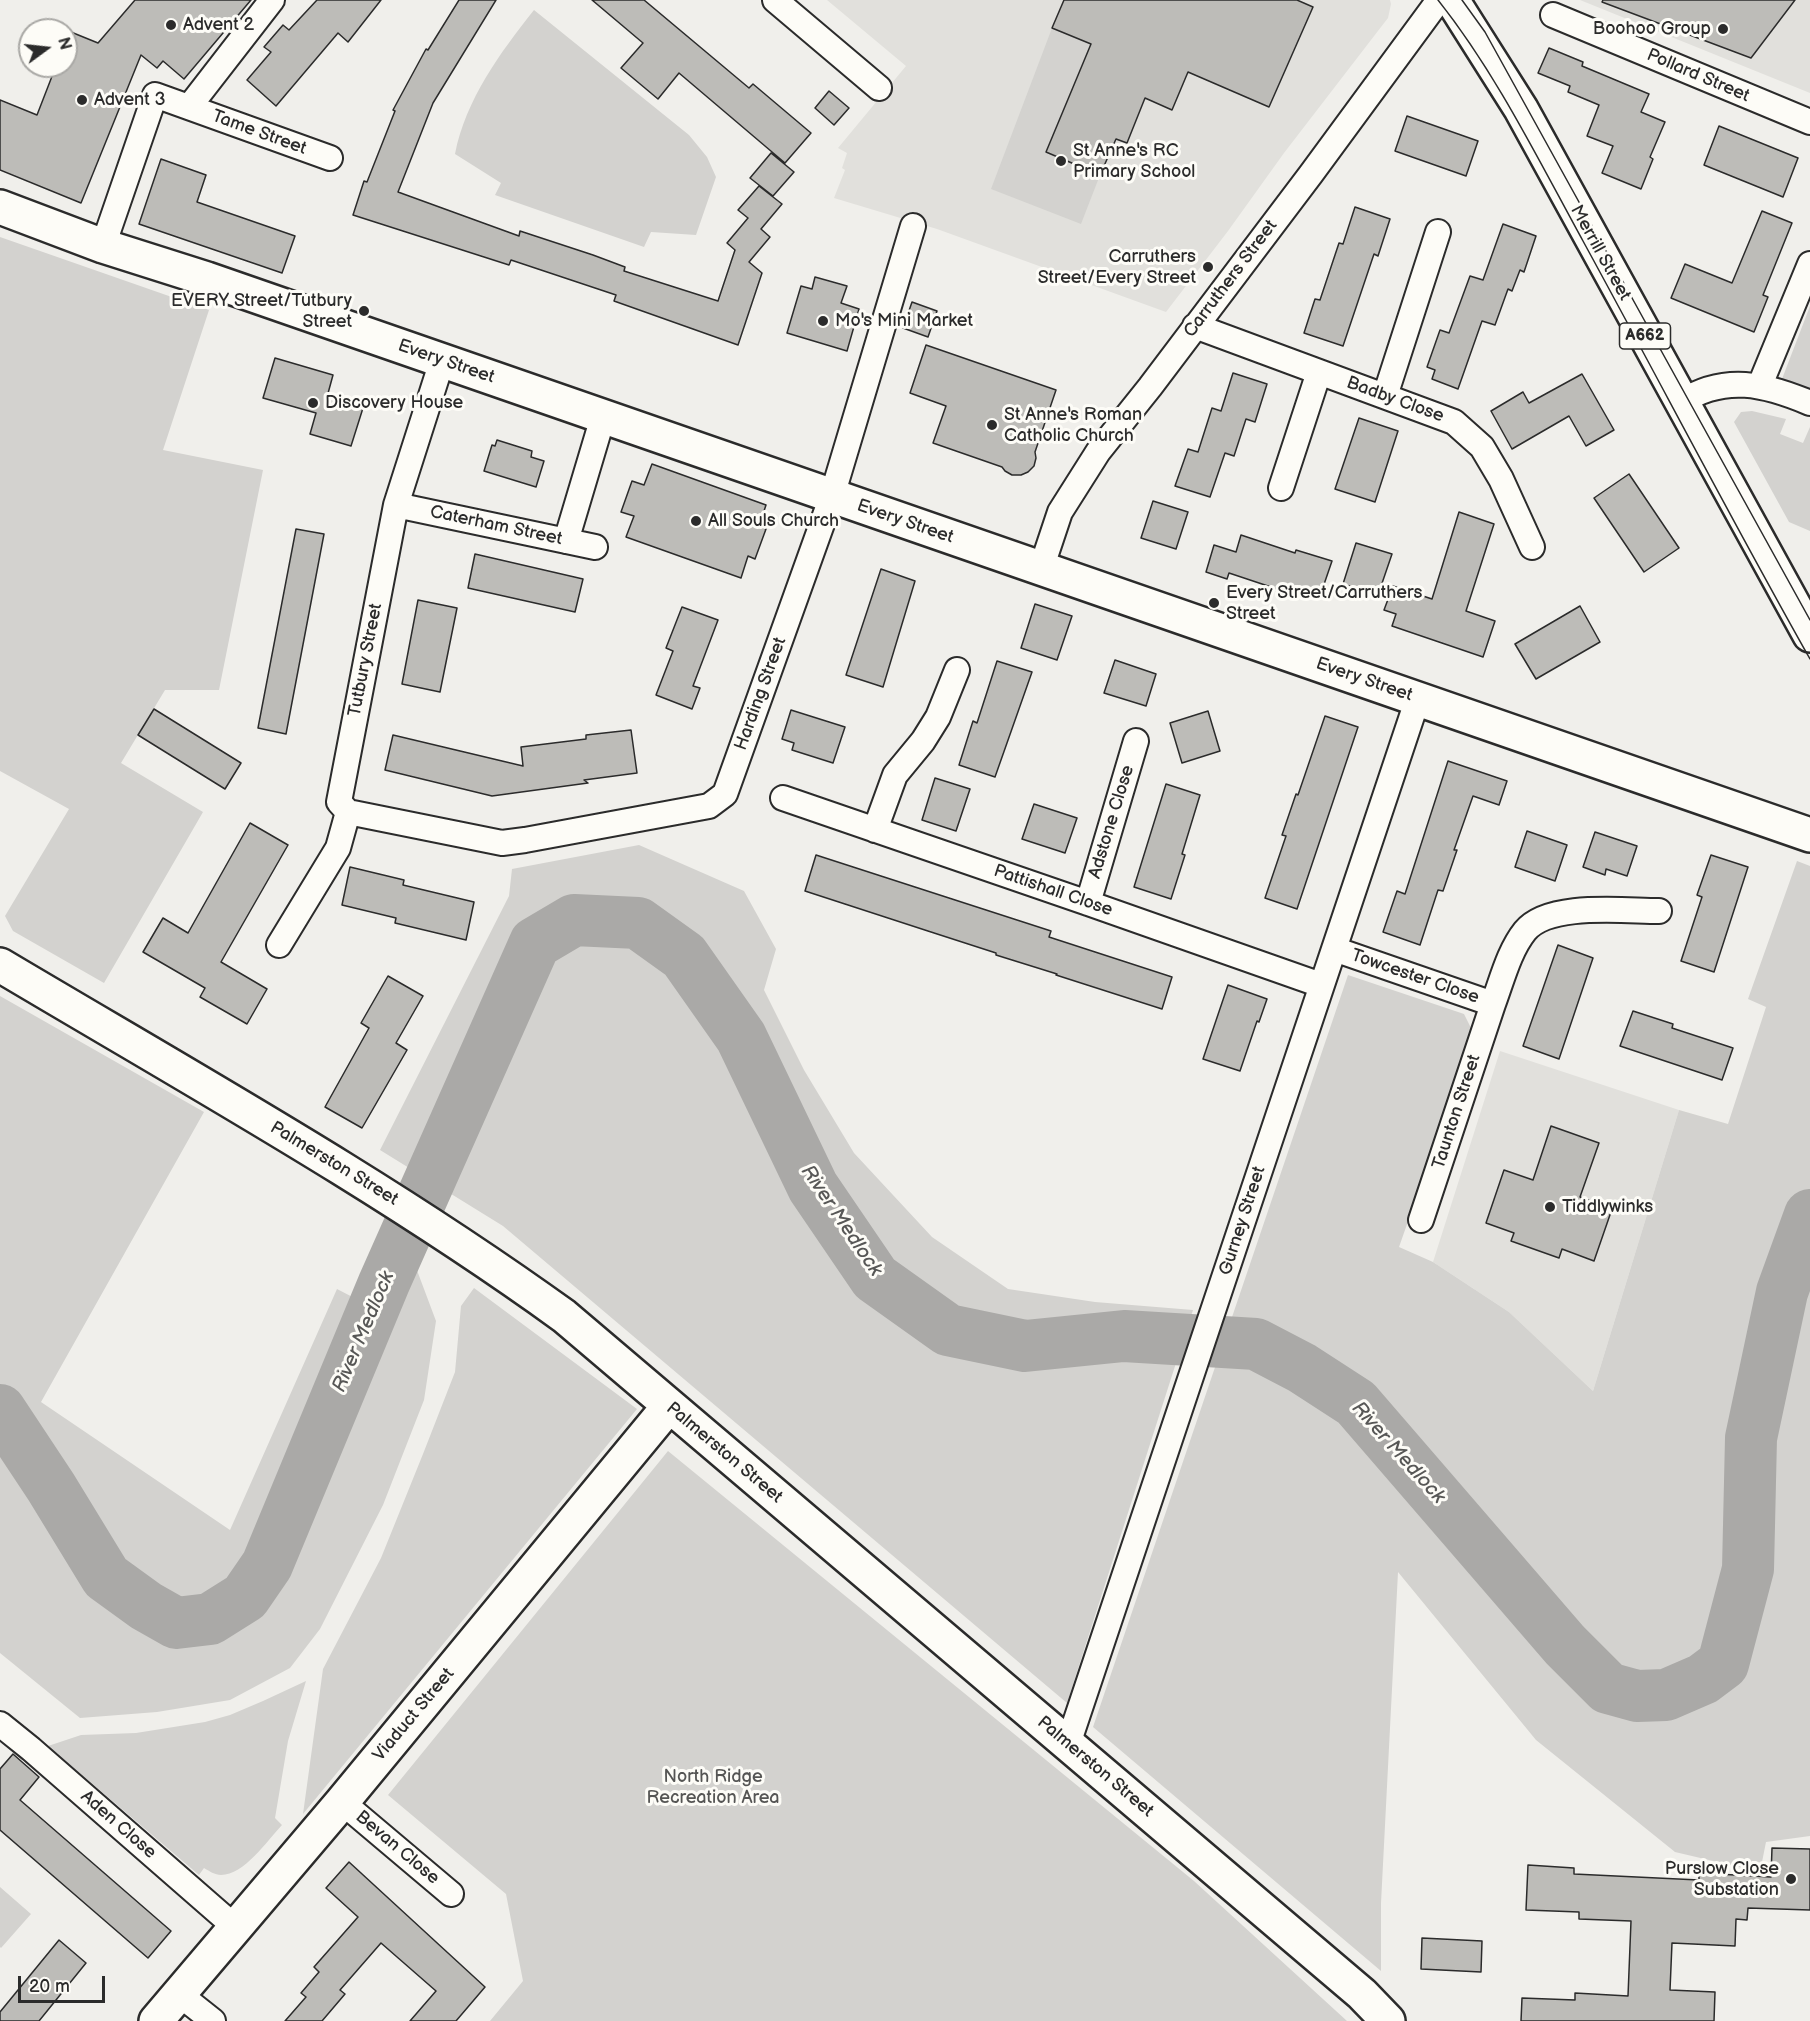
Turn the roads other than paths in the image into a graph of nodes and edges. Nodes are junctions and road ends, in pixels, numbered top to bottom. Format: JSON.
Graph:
{"nodes":[{"id":1,"x":272,"y":0,"type":"edge"},
{"id":2,"x":775,"y":0,"type":"edge"},
{"id":3,"x":1439,"y":0,"type":"edge"},
{"id":4,"x":1452,"y":0,"type":"edge"},
{"id":5,"x":1553,"y":15,"type":"dead end"},
{"id":6,"x":879,"y":88,"type":"dead end"},
{"id":7,"x":189,"y":107,"type":"junction"},
{"id":8,"x":1810,"y":122,"type":"edge"},
{"id":9,"x":330,"y":158,"type":"dead end"},
{"id":10,"x":0,"y":207,"type":"edge"},
{"id":11,"x":913,"y":226,"type":"dead end"},
{"id":12,"x":1438,"y":232,"type":"dead end"},
{"id":13,"x":103,"y":246,"type":"junction"},
{"id":14,"x":1810,"y":264,"type":"edge"},
{"id":15,"x":1195,"y":326,"type":"junction"},
{"id":16,"x":442,"y":361,"type":"junction"},
{"id":17,"x":1319,"y":372,"type":"junction"},
{"id":18,"x":1760,"y":385,"type":"junction"},
{"id":19,"x":1385,"y":396,"type":"junction"},
{"id":20,"x":1681,"y":402,"type":"junction"},
{"id":21,"x":1810,"y":403,"type":"edge"},
{"id":22,"x":603,"y":417,"type":"junction"},
{"id":23,"x":1281,"y":488,"type":"dead end"},
{"id":24,"x":832,"y":496,"type":"junction"},
{"id":25,"x":396,"y":505,"type":"junction"},
{"id":26,"x":566,"y":541,"type":"junction"},
{"id":27,"x":595,"y":547,"type":"dead end"},
{"id":28,"x":1532,"y":547,"type":"dead end"},
{"id":29,"x":1041,"y":568,"type":"junction"},
{"id":30,"x":1810,"y":635,"type":"edge"},
{"id":31,"x":957,"y":670,"type":"dead end"},
{"id":32,"x":1418,"y":698,"type":"junction"},
{"id":33,"x":1136,"y":741,"type":"dead end"},
{"id":34,"x":783,"y":798,"type":"dead end"},
{"id":35,"x":348,"y":812,"type":"junction"},
{"id":36,"x":875,"y":830,"type":"junction"},
{"id":37,"x":1810,"y":835,"type":"edge"},
{"id":38,"x":1088,"y":903,"type":"junction"},
{"id":39,"x":1659,"y":911,"type":"dead end"},
{"id":40,"x":279,"y":945,"type":"dead end"},
{"id":41,"x":1334,"y":950,"type":"junction"},
{"id":42,"x":0,"y":965,"type":"edge"},
{"id":43,"x":1321,"y":986,"type":"junction"},
{"id":44,"x":1493,"y":1004,"type":"junction"},
{"id":45,"x":1421,"y":1220,"type":"dead end"},
{"id":46,"x":669,"y":1406,"type":"junction"},
{"id":47,"x":0,"y":1724,"type":"edge"},
{"id":48,"x":1068,"y":1744,"type":"junction"},
{"id":49,"x":342,"y":1802,"type":"junction"},
{"id":50,"x":451,"y":1894,"type":"dead end"},
{"id":51,"x":235,"y":1927,"type":"junction"},
{"id":52,"x":179,"y":1994,"type":"junction"},
{"id":53,"x":156,"y":2021,"type":"edge"},
{"id":54,"x":213,"y":2021,"type":"edge"},
{"id":55,"x":1389,"y":2021,"type":"edge"}],
"edges":[{"from":1,"to":7,"type":"street"},
{"from":2,"to":6,"type":"street"},
{"from":3,"to":15,"type":"street","name":"Carruthers Street"},
{"from":4,"to":20,"type":"street","name":"Merrill Street","number":"A662"},
{"from":5,"to":8,"type":"street","name":"Pollard Street"},
{"from":7,"to":9,"type":"street","name":"Tame Street"},
{"from":7,"to":13,"type":"street","name":"Tame Street"},
{"from":10,"to":13,"type":"street","name":"Every Street"},
{"from":11,"to":24,"type":"street","name":"Harding Street"},
{"from":12,"to":19,"type":"street"},
{"from":13,"to":16,"type":"street","name":"Every Street"},
{"from":14,"to":18,"type":"street"},
{"from":15,"to":17,"type":"street","name":"Badby Close"},
{"from":15,"to":29,"type":"street","name":"Carruthers Street"},
{"from":16,"to":22,"type":"street","name":"Every Street"},
{"from":16,"to":25,"type":"street","name":"Tutbury Street"},
{"from":17,"to":19,"type":"street","name":"Badby Close"},
{"from":17,"to":23,"type":"street"},
{"from":18,"to":20,"type":"street"},
{"from":18,"to":21,"type":"street"},
{"from":19,"to":28,"type":"street","name":"Badby Close"},
{"from":20,"to":30,"type":"street","name":"Merrill Street","number":"A662"},
{"from":22,"to":24,"type":"street","name":"Every Street"},
{"from":22,"to":26,"type":"street"},
{"from":24,"to":29,"type":"street","name":"Every Street"},
{"from":24,"to":35,"type":"street","name":"Harding Street"},
{"from":25,"to":26,"type":"street","name":"Caterham Street"},
{"from":25,"to":35,"type":"street","name":"Tutbury Street"},
{"from":26,"to":27,"type":"street","name":"Caterham Street"},
{"from":29,"to":32,"type":"street","name":"Every Street"},
{"from":31,"to":36,"type":"street"},
{"from":32,"to":37,"type":"street","name":"Every Street"},
{"from":32,"to":41,"type":"street","name":"Gurney Street"},
{"from":33,"to":38,"type":"street","name":"Adstone Close"},
{"from":34,"to":36,"type":"street","name":"Pattishall Close"},
{"from":35,"to":40,"type":"street","name":"Tutbury Street"},
{"from":36,"to":38,"type":"street","name":"Pattishall Close"},
{"from":38,"to":43,"type":"street","name":"Pattishall Close"},
{"from":39,"to":44,"type":"street","name":"Towcester Close"},
{"from":41,"to":43,"type":"street","name":"Gurney Street"},
{"from":41,"to":44,"type":"street","name":"Towcester Close"},
{"from":42,"to":46,"type":"street","name":"Palmerston Street"},
{"from":43,"to":48,"type":"street","name":"Gurney Street"},
{"from":44,"to":45,"type":"street","name":"Taunton Street"},
{"from":46,"to":48,"type":"street","name":"Palmerston Street"},
{"from":46,"to":49,"type":"street","name":"Viaduct Street"},
{"from":47,"to":51,"type":"street","name":"Aden Close"},
{"from":48,"to":55,"type":"street","name":"Palmerston Street"},
{"from":49,"to":50,"type":"street","name":"Bevan Close"},
{"from":49,"to":51,"type":"street","name":"Viaduct Street"},
{"from":51,"to":52,"type":"street","name":"Viaduct Street"},
{"from":52,"to":53,"type":"street","name":"Viaduct Street"},
{"from":52,"to":54,"type":"street"}]}
